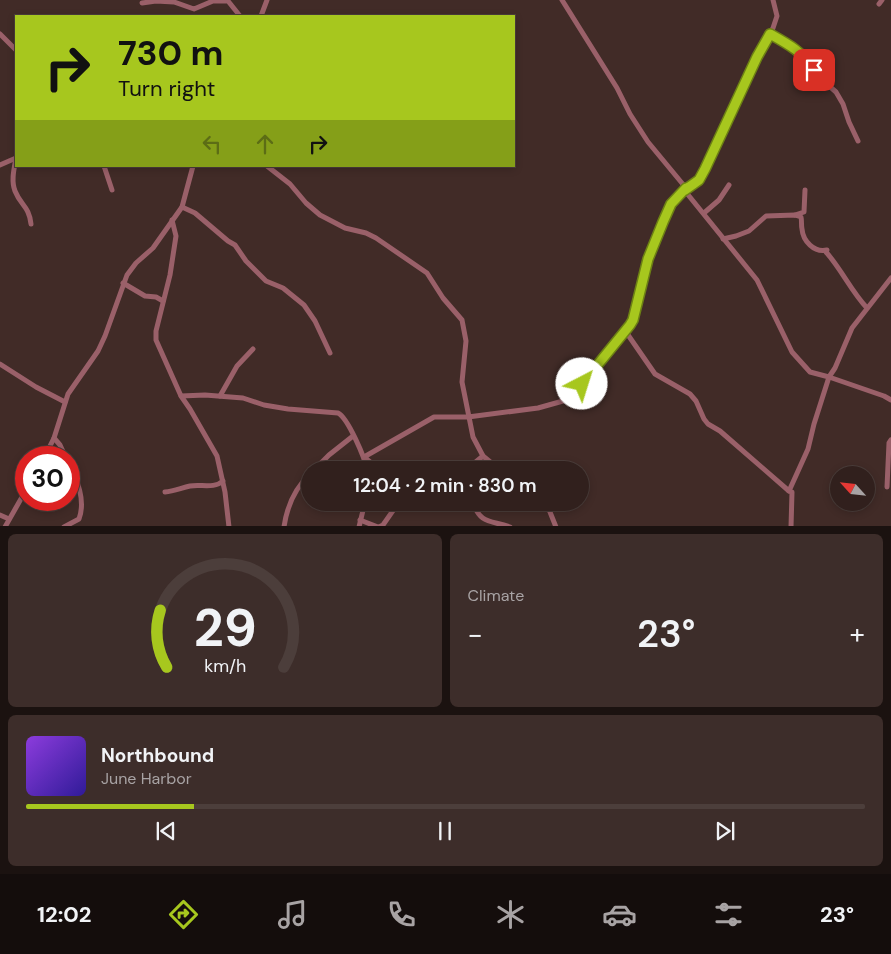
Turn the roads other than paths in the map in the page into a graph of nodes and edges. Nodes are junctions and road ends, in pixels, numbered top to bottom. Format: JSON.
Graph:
{"nodes":[{"id":1,"x":268,"y":0,"type":"edge"},
{"id":2,"x":562,"y":0,"type":"edge"},
{"id":3,"x":772,"y":0,"type":"edge"},
{"id":4,"x":142,"y":3,"type":"dead end"},
{"id":5,"x":239,"y":15,"type":"edge"},
{"id":6,"x":261,"y":15,"type":"edge"},
{"id":7,"x":0,"y":34,"type":"edge"},
{"id":8,"x":770,"y":34,"type":"junction"},
{"id":9,"x":15,"y":49,"type":"edge"},
{"id":10,"x":858,"y":141,"type":"dead end"},
{"id":11,"x":15,"y":158,"type":"edge"},
{"id":12,"x":0,"y":165,"type":"edge"},
{"id":13,"x":15,"y":167,"type":"edge"},
{"id":14,"x":104,"y":167,"type":"edge"},
{"id":15,"x":193,"y":167,"type":"edge"},
{"id":16,"x":268,"y":167,"type":"edge"},
{"id":17,"x":729,"y":185,"type":"dead end"},
{"id":18,"x":686,"y":189,"type":"junction"},
{"id":19,"x":112,"y":190,"type":"dead end"},
{"id":20,"x":805,"y":190,"type":"dead end"},
{"id":21,"x":182,"y":206,"type":"junction"},
{"id":22,"x":704,"y":213,"type":"junction"},
{"id":23,"x":795,"y":215,"type":"junction"},
{"id":24,"x":172,"y":220,"type":"junction"},
{"id":25,"x":31,"y":224,"type":"dead end"},
{"id":26,"x":723,"y":239,"type":"junction"},
{"id":27,"x":891,"y":278,"type":"edge"},
{"id":28,"x":123,"y":283,"type":"junction"},
{"id":29,"x":162,"y":301,"type":"junction"},
{"id":30,"x":867,"y":308,"type":"junction"},
{"id":31,"x":626,"y":332,"type":"junction"},
{"id":32,"x":253,"y":349,"type":"dead end"},
{"id":33,"x":330,"y":353,"type":"dead end"},
{"id":34,"x":0,"y":364,"type":"edge"},
{"id":35,"x":829,"y":377,"type":"junction"},
{"id":36,"x":181,"y":396,"type":"junction"},
{"id":37,"x":220,"y":396,"type":"junction"},
{"id":38,"x":891,"y":400,"type":"edge"},
{"id":39,"x":65,"y":402,"type":"junction"},
{"id":40,"x":468,"y":417,"type":"junction"},
{"id":41,"x":353,"y":436,"type":"junction"},
{"id":42,"x":54,"y":438,"type":"junction"},
{"id":43,"x":891,"y":440,"type":"edge"},
{"id":44,"x":50,"y":446,"type":"edge"},
{"id":45,"x":60,"y":446,"type":"edge"},
{"id":46,"x":483,"y":456,"type":"junction"},
{"id":47,"x":364,"y":457,"type":"junction"},
{"id":48,"x":322,"y":461,"type":"edge"},
{"id":49,"x":365,"y":461,"type":"edge"},
{"id":50,"x":369,"y":461,"type":"edge"},
{"id":51,"x":477,"y":461,"type":"edge"},
{"id":52,"x":489,"y":461,"type":"edge"},
{"id":53,"x":223,"y":482,"type":"junction"},
{"id":54,"x":301,"y":482,"type":"edge"},
{"id":55,"x":887,"y":487,"type":"dead end"},
{"id":56,"x":789,"y":491,"type":"junction"},
{"id":57,"x":165,"y":492,"type":"dead end"},
{"id":58,"x":80,"y":500,"type":"edge"},
{"id":59,"x":15,"y":509,"type":"edge"},
{"id":60,"x":362,"y":511,"type":"edge"},
{"id":61,"x":393,"y":511,"type":"edge"},
{"id":62,"x":476,"y":511,"type":"edge"},
{"id":63,"x":550,"y":511,"type":"edge"},
{"id":64,"x":0,"y":515,"type":"edge"},
{"id":65,"x":9,"y":519,"type":"junction"},
{"id":66,"x":360,"y":520,"type":"junction"},
{"id":67,"x":4,"y":526,"type":"edge"},
{"id":68,"x":64,"y":526,"type":"edge"},
{"id":69,"x":229,"y":526,"type":"edge"},
{"id":70,"x":284,"y":526,"type":"edge"},
{"id":71,"x":359,"y":526,"type":"edge"},
{"id":72,"x":379,"y":526,"type":"edge"},
{"id":73,"x":510,"y":526,"type":"edge"},
{"id":74,"x":556,"y":526,"type":"edge"},
{"id":75,"x":790,"y":526,"type":"edge"}],
"edges":[{"from":1,"to":6,"type":"street"},
{"from":2,"to":18,"type":"street"},
{"from":3,"to":8,"type":"street"},
{"from":4,"to":5,"type":"street"},
{"from":7,"to":9,"type":"street"},
{"from":8,"to":10,"type":"street"},
{"from":8,"to":18,"type":"street"},
{"from":11,"to":12,"type":"street"},
{"from":13,"to":25,"type":"street"},
{"from":14,"to":19,"type":"street"},
{"from":15,"to":21,"type":"street"},
{"from":16,"to":40,"type":"street"},
{"from":17,"to":22,"type":"street"},
{"from":18,"to":22,"type":"street"},
{"from":18,"to":31,"type":"street"},
{"from":20,"to":23,"type":"street"},
{"from":21,"to":24,"type":"street"},
{"from":21,"to":33,"type":"street"},
{"from":22,"to":26,"type":"street"},
{"from":23,"to":26,"type":"street"},
{"from":23,"to":30,"type":"street"},
{"from":24,"to":28,"type":"street"},
{"from":24,"to":29,"type":"street"},
{"from":26,"to":35,"type":"street"},
{"from":27,"to":30,"type":"street"},
{"from":28,"to":29,"type":"street"},
{"from":28,"to":39,"type":"street"},
{"from":29,"to":36,"type":"street"},
{"from":30,"to":35,"type":"street"},
{"from":31,"to":40,"type":"street"},
{"from":31,"to":56,"type":"street"},
{"from":32,"to":37,"type":"street"},
{"from":34,"to":39,"type":"street"},
{"from":35,"to":38,"type":"street"},
{"from":35,"to":56,"type":"street"},
{"from":36,"to":37,"type":"street"},
{"from":36,"to":53,"type":"street"},
{"from":37,"to":41,"type":"street"},
{"from":39,"to":42,"type":"street"},
{"from":40,"to":46,"type":"street"},
{"from":40,"to":47,"type":"street"},
{"from":41,"to":47,"type":"street"},
{"from":41,"to":48,"type":"street"},
{"from":42,"to":44,"type":"street"},
{"from":42,"to":45,"type":"street"},
{"from":43,"to":55,"type":"street"},
{"from":46,"to":51,"type":"street"},
{"from":46,"to":52,"type":"street"},
{"from":47,"to":49,"type":"street"},
{"from":47,"to":50,"type":"street"},
{"from":53,"to":57,"type":"street"},
{"from":53,"to":69,"type":"street"},
{"from":54,"to":70,"type":"street"},
{"from":56,"to":75,"type":"street"},
{"from":58,"to":68,"type":"street"},
{"from":59,"to":65,"type":"street"},
{"from":60,"to":66,"type":"street"},
{"from":61,"to":72,"type":"street"},
{"from":62,"to":73,"type":"street"},
{"from":63,"to":74,"type":"street"},
{"from":64,"to":65,"type":"street"},
{"from":65,"to":67,"type":"street"},
{"from":66,"to":71,"type":"street"},
{"from":66,"to":72,"type":"street"}]}
